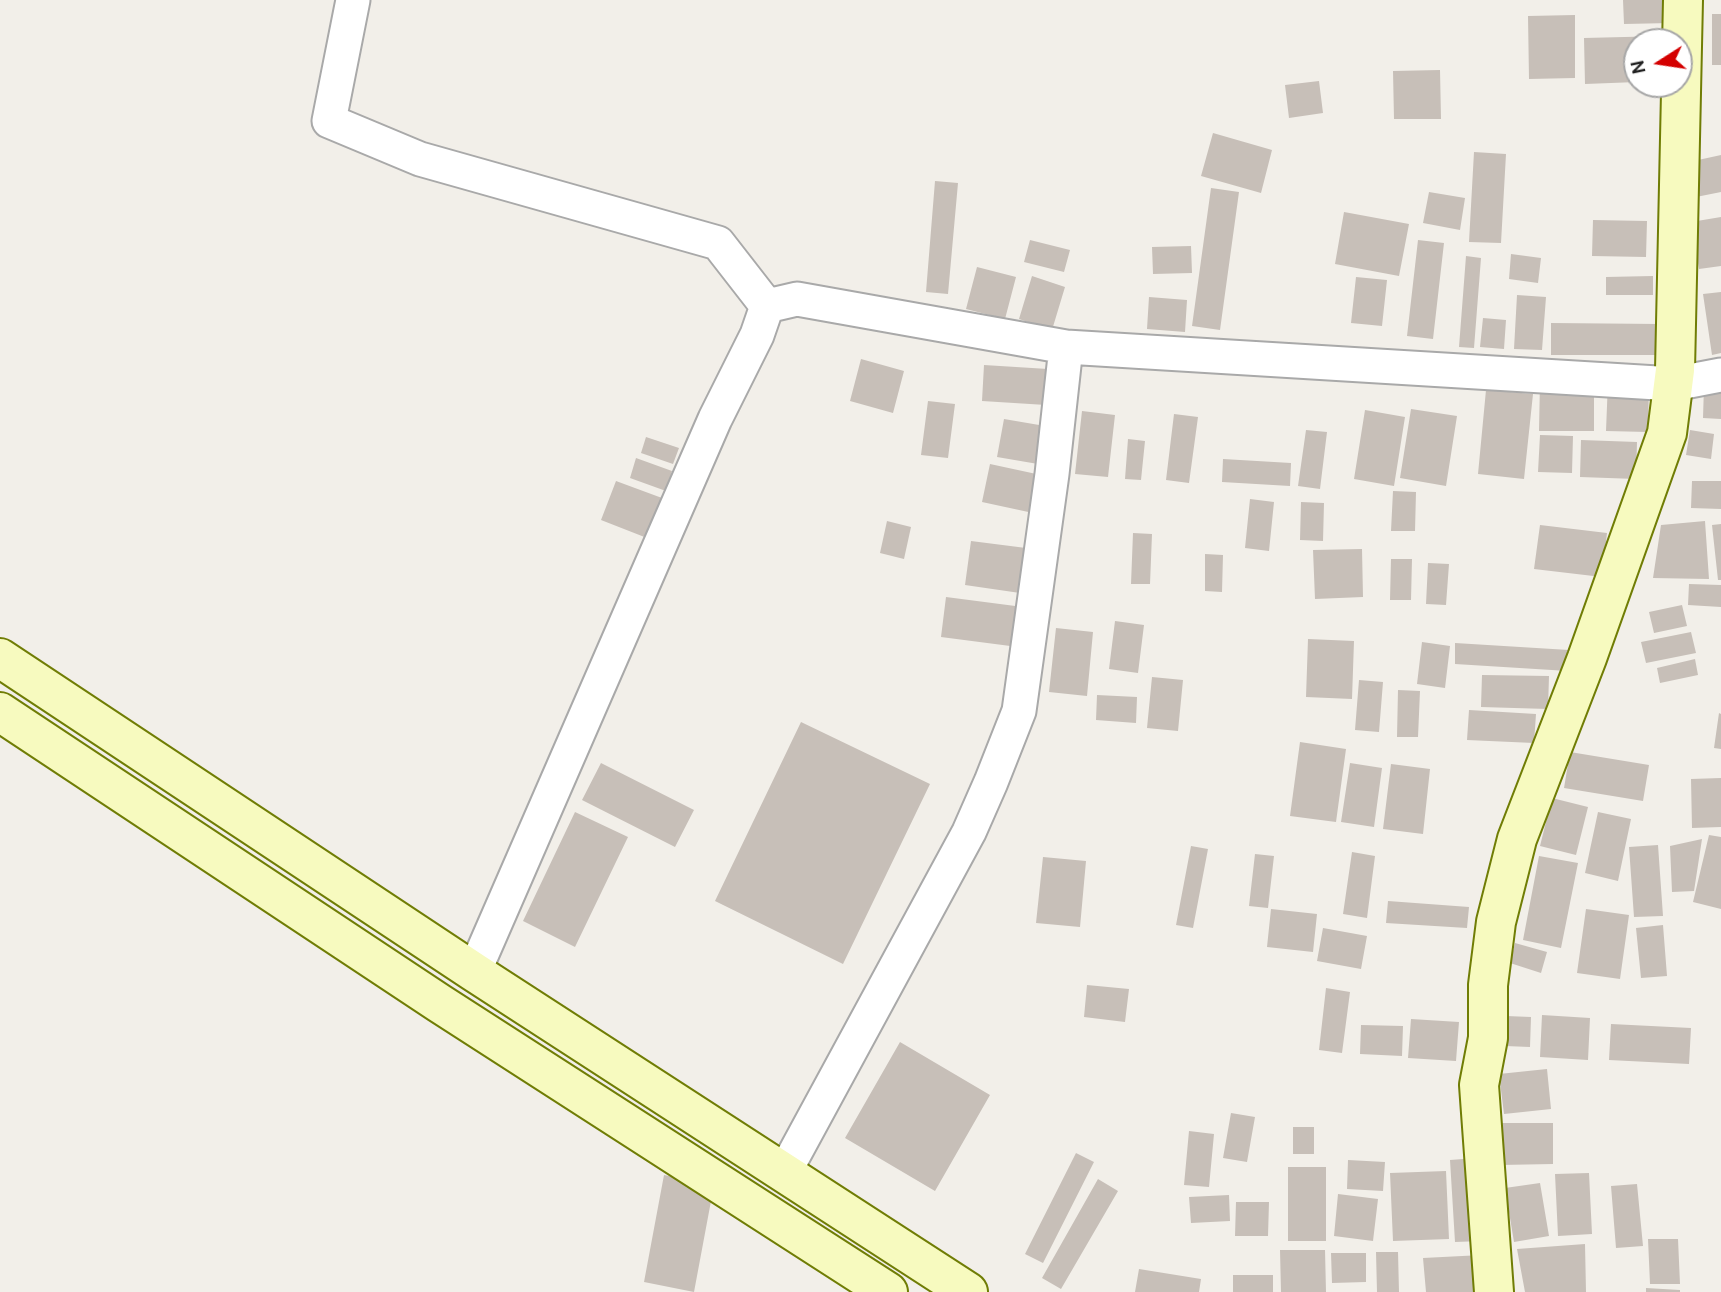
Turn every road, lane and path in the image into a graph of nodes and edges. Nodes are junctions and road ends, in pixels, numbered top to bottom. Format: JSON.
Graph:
{"nodes":[{"id":1,"x":353,"y":0,"type":"edge"},
{"id":2,"x":1683,"y":0,"type":"edge"},
{"id":3,"x":767,"y":306,"type":"junction"},
{"id":4,"x":1066,"y":347,"type":"junction"},
{"id":5,"x":1721,"y":375,"type":"edge"},
{"id":6,"x":1674,"y":384,"type":"junction"},
{"id":7,"x":0,"y":658,"type":"edge"},
{"id":8,"x":0,"y":712,"type":"edge"},
{"id":9,"x":220,"y":804,"type":"junction"},
{"id":10,"x":199,"y":844,"type":"junction"},
{"id":11,"x":474,"y":972,"type":"junction"},
{"id":12,"x":784,"y":1173,"type":"junction"},
{"id":13,"x":888,"y":1292,"type":"edge"},
{"id":14,"x":968,"y":1292,"type":"edge"},
{"id":15,"x":1494,"y":1292,"type":"edge"}],
"edges":[{"from":1,"to":3,"type":"street"},
{"from":2,"to":6,"type":"main road"},
{"from":3,"to":4,"type":"street"},
{"from":3,"to":11,"type":"street"},
{"from":4,"to":6,"type":"street"},
{"from":4,"to":12,"type":"street"},
{"from":5,"to":6,"type":"street"},
{"from":6,"to":15,"type":"main road"},
{"from":7,"to":9,"type":"main road"},
{"from":8,"to":10,"type":"main road"},
{"from":9,"to":10,"type":"main road"},
{"from":9,"to":11,"type":"main road"},
{"from":10,"to":13,"type":"main road"},
{"from":11,"to":12,"type":"main road"},
{"from":12,"to":14,"type":"main road"}]}
